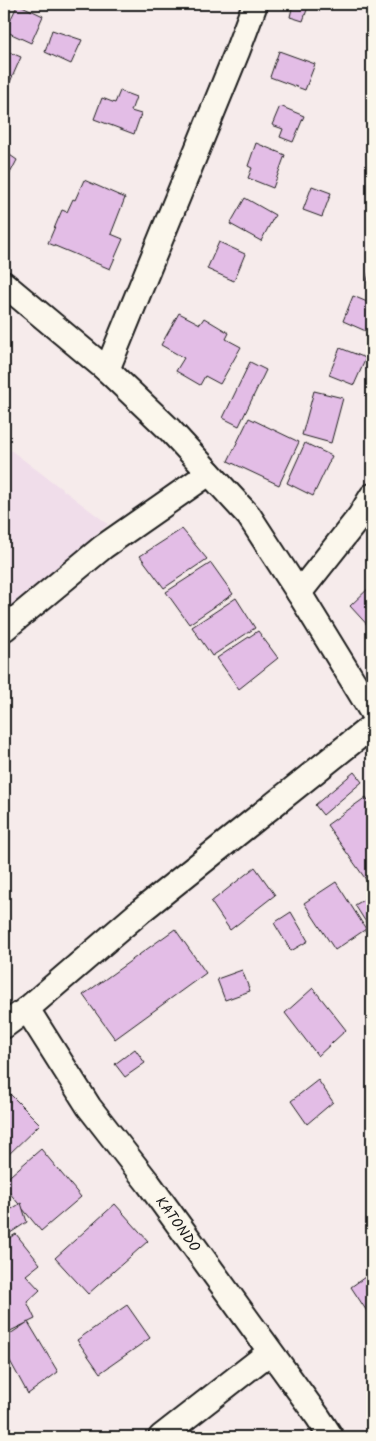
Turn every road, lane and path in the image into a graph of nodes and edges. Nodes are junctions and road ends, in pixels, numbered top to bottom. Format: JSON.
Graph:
{"nodes":[{"id":1,"x":255,"y":4,"type":"edge"},
{"id":2,"x":4,"y":284,"type":"edge"},
{"id":3,"x":107,"y":370,"type":"junction"},
{"id":4,"x":209,"y":473,"type":"junction"},
{"id":5,"x":372,"y":496,"type":"edge"},
{"id":6,"x":299,"y":593,"type":"junction"},
{"id":7,"x":4,"y":629,"type":"edge"},
{"id":8,"x":372,"y":712,"type":"edge"},
{"id":9,"x":372,"y":726,"type":"edge"},
{"id":10,"x":27,"y":1009,"type":"junction"},
{"id":11,"x":4,"y":1026,"type":"edge"},
{"id":12,"x":270,"y":1352,"type":"junction"},
{"id":13,"x":161,"y":1437,"type":"edge"},
{"id":14,"x":331,"y":1437,"type":"edge"}],
"edges":[{"from":1,"to":3,"type":"street"},
{"from":2,"to":3,"type":"street"},
{"from":3,"to":4,"type":"street"},
{"from":4,"to":6,"type":"street"},
{"from":4,"to":7,"type":"street"},
{"from":5,"to":6,"type":"street"},
{"from":6,"to":8,"type":"street"},
{"from":9,"to":10,"type":"street"},
{"from":10,"to":11,"type":"street"},
{"from":10,"to":12,"type":"street","name":"KATONDO"},
{"from":12,"to":13,"type":"street"},
{"from":12,"to":14,"type":"street","name":"KATONDO"}]}
